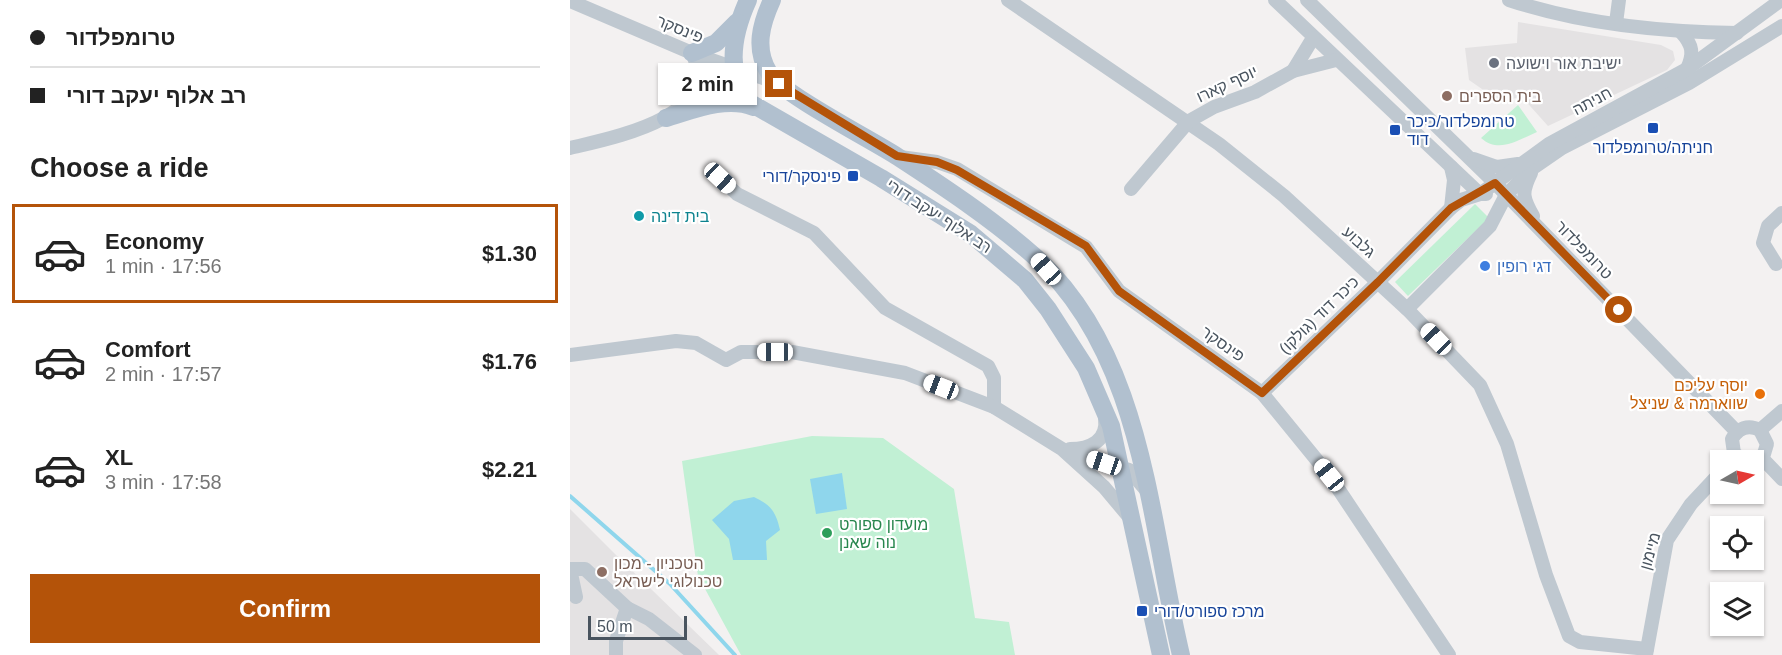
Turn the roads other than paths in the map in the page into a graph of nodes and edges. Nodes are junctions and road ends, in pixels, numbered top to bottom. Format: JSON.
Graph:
{"nodes":[{"id":1,"x":748,"y":0,"type":"edge"},
{"id":2,"x":772,"y":0,"type":"edge"},
{"id":3,"x":1008,"y":0,"type":"edge"},
{"id":4,"x":1275,"y":0,"type":"edge"},
{"id":5,"x":1307,"y":0,"type":"edge"},
{"id":6,"x":1509,"y":0,"type":"edge"},
{"id":7,"x":1619,"y":0,"type":"edge"},
{"id":8,"x":1768,"y":0,"type":"edge"},
{"id":9,"x":1781,"y":0,"type":"edge"},
{"id":10,"x":570,"y":1,"type":"edge"},
{"id":11,"x":740,"y":18,"type":"junction"},
{"id":12,"x":1758,"y":20,"type":"junction"},
{"id":13,"x":1616,"y":23,"type":"junction"},
{"id":14,"x":1782,"y":26,"type":"edge"},
{"id":15,"x":1682,"y":32,"type":"junction"},
{"id":16,"x":1737,"y":33,"type":"junction"},
{"id":17,"x":1313,"y":38,"type":"junction"},
{"id":18,"x":692,"y":52,"type":"junction"},
{"id":19,"x":1336,"y":60,"type":"junction"},
{"id":20,"x":735,"y":68,"type":"junction"},
{"id":21,"x":1687,"y":69,"type":"junction"},
{"id":22,"x":1293,"y":71,"type":"junction"},
{"id":23,"x":779,"y":84,"type":"junction"},
{"id":24,"x":754,"y":107,"type":"junction"},
{"id":25,"x":666,"y":118,"type":"junction"},
{"id":26,"x":1189,"y":121,"type":"junction"},
{"id":27,"x":570,"y":148,"type":"edge"},
{"id":28,"x":897,"y":156,"type":"junction"},
{"id":29,"x":1466,"y":156,"type":"junction"},
{"id":30,"x":1518,"y":164,"type":"junction"},
{"id":31,"x":1451,"y":167,"type":"junction"},
{"id":32,"x":1533,"y":168,"type":"junction"},
{"id":33,"x":720,"y":178,"type":"dead end"},
{"id":34,"x":1495,"y":183,"type":"junction"},
{"id":35,"x":1131,"y":189,"type":"dead end"},
{"id":36,"x":1480,"y":194,"type":"junction"},
{"id":37,"x":1506,"y":195,"type":"junction"},
{"id":38,"x":1451,"y":208,"type":"junction"},
{"id":39,"x":1782,"y":213,"type":"edge"},
{"id":40,"x":1542,"y":231,"type":"junction"},
{"id":41,"x":1776,"y":264,"type":"dead end"},
{"id":42,"x":1378,"y":282,"type":"junction"},
{"id":43,"x":1407,"y":309,"type":"junction"},
{"id":44,"x":570,"y":355,"type":"edge"},
{"id":45,"x":1262,"y":393,"type":"junction"},
{"id":46,"x":1103,"y":407,"type":"junction"},
{"id":47,"x":994,"y":408,"type":"junction"},
{"id":48,"x":1782,"y":411,"type":"edge"},
{"id":49,"x":1760,"y":430,"type":"junction"},
{"id":50,"x":1737,"y":432,"type":"junction"},
{"id":51,"x":1062,"y":449,"type":"junction"},
{"id":52,"x":1734,"y":450,"type":"edge"},
{"id":53,"x":1763,"y":450,"type":"edge"},
{"id":54,"x":1764,"y":465,"type":"edge"},
{"id":55,"x":1122,"y":468,"type":"junction"},
{"id":56,"x":1782,"y":479,"type":"edge"},
{"id":57,"x":1710,"y":483,"type":"edge"},
{"id":58,"x":1147,"y":492,"type":"junction"},
{"id":59,"x":1133,"y":522,"type":"junction"},
{"id":60,"x":570,"y":569,"type":"edge"},
{"id":61,"x":576,"y":597,"type":"dead end"},
{"id":62,"x":627,"y":608,"type":"junction"},
{"id":63,"x":1646,"y":652,"type":"edge"},
{"id":64,"x":616,"y":655,"type":"edge"},
{"id":65,"x":695,"y":655,"type":"edge"},
{"id":66,"x":1161,"y":655,"type":"edge"},
{"id":67,"x":1181,"y":655,"type":"edge"},
{"id":68,"x":1449,"y":655,"type":"edge"}],
"edges":[{"from":1,"to":11,"type":"main road"},
{"from":2,"to":23,"type":"main road"},
{"from":3,"to":26,"type":"street","name":"גלבוע"},
{"from":4,"to":17,"type":"street"},
{"from":5,"to":29,"type":"street","name":"טרומפלדור"},
{"from":6,"to":13,"type":"street"},
{"from":7,"to":13,"type":"street"},
{"from":8,"to":12,"type":"street"},
{"from":9,"to":12,"type":"street","name":"חניתה"},
{"from":10,"to":18,"type":"street","name":"פינסקר"},
{"from":11,"to":18,"type":"main road"},
{"from":11,"to":20,"type":"main road"},
{"from":12,"to":16,"type":"street","name":"חניתה"},
{"from":13,"to":15,"type":"street"},
{"from":14,"to":32,"type":"street","name":"חניתה"},
{"from":15,"to":16,"type":"street"},
{"from":15,"to":21,"type":"street"},
{"from":16,"to":21,"type":"street","name":"חניתה"},
{"from":17,"to":19,"type":"street"},
{"from":17,"to":22,"type":"street","name":"יוסף קארו"},
{"from":18,"to":20,"type":"street","name":"פינסקר"},
{"from":18,"to":25,"type":"street"},
{"from":19,"to":22,"type":"street"},
{"from":19,"to":31,"type":"street"},
{"from":20,"to":23,"type":"street","name":"פינסקר"},
{"from":20,"to":24,"type":"main road","name":"רב אלוף יעקב דורי"},
{"from":21,"to":30,"type":"street","name":"חניתה"},
{"from":22,"to":26,"type":"street","name":"יוסף קארו"},
{"from":23,"to":28,"type":"main road","name":"רב אלוף יעקב דורי"},
{"from":24,"to":25,"type":"main road"},
{"from":24,"to":46,"type":"main road","name":"רב אלוף יעקב דורי"},
{"from":25,"to":27,"type":"street"},
{"from":26,"to":35,"type":"street","name":"יוסף קארו"},
{"from":26,"to":42,"type":"street","name":"גלבוע"},
{"from":28,"to":45,"type":"street","name":"פינסקר"},
{"from":28,"to":58,"type":"main road","name":"רב אלוף יעקב דורי"},
{"from":29,"to":30,"type":"street"},
{"from":29,"to":34,"type":"street","name":"טרומפלדור"},
{"from":30,"to":34,"type":"street","name":"חניתה"},
{"from":31,"to":36,"type":"street"},
{"from":31,"to":38,"type":"street"},
{"from":32,"to":37,"type":"street","name":"חניתה"},
{"from":32,"to":40,"type":"street"},
{"from":33,"to":47,"type":"street"},
{"from":34,"to":36,"type":"street","name":"חניתה"},
{"from":34,"to":37,"type":"street","name":"טרומפלדור"},
{"from":36,"to":37,"type":"street"},
{"from":36,"to":38,"type":"street","name":"כיכר דוד (גולקו)"},
{"from":37,"to":40,"type":"street","name":"טרומפלדור"},
{"from":37,"to":43,"type":"street"},
{"from":38,"to":42,"type":"street","name":"כיכר דוד (גולקו)"},
{"from":39,"to":41,"type":"street"},
{"from":40,"to":50,"type":"street","name":"טרומפלדור"},
{"from":42,"to":43,"type":"street","name":"גלבוע"},
{"from":42,"to":45,"type":"street","name":"כיכר דוד (גולקו)"},
{"from":43,"to":63,"type":"street","name":"גלבוע"},
{"from":44,"to":47,"type":"street"},
{"from":45,"to":68,"type":"street","name":"פינסקר"},
{"from":46,"to":51,"type":"street"},
{"from":46,"to":55,"type":"main road","name":"רב אלוף יעקב דורי"},
{"from":47,"to":51,"type":"street"},
{"from":48,"to":49,"type":"street"},
{"from":49,"to":50,"type":"street"},
{"from":49,"to":53,"type":"street"},
{"from":50,"to":52,"type":"street"},
{"from":51,"to":55,"type":"street"},
{"from":51,"to":59,"type":"street"},
{"from":54,"to":56,"type":"street"},
{"from":55,"to":58,"type":"street"},
{"from":55,"to":59,"type":"main road","name":"רב אלוף יעקב דורי"},
{"from":57,"to":63,"type":"street","name":"מיימון"},
{"from":58,"to":67,"type":"main road","name":"רב אלוף יעקב דורי"},
{"from":59,"to":66,"type":"main road","name":"רב אלוף יעקב דורי"},
{"from":60,"to":61,"type":"street"},
{"from":60,"to":62,"type":"street"},
{"from":62,"to":64,"type":"street"},
{"from":62,"to":65,"type":"street"}]}
